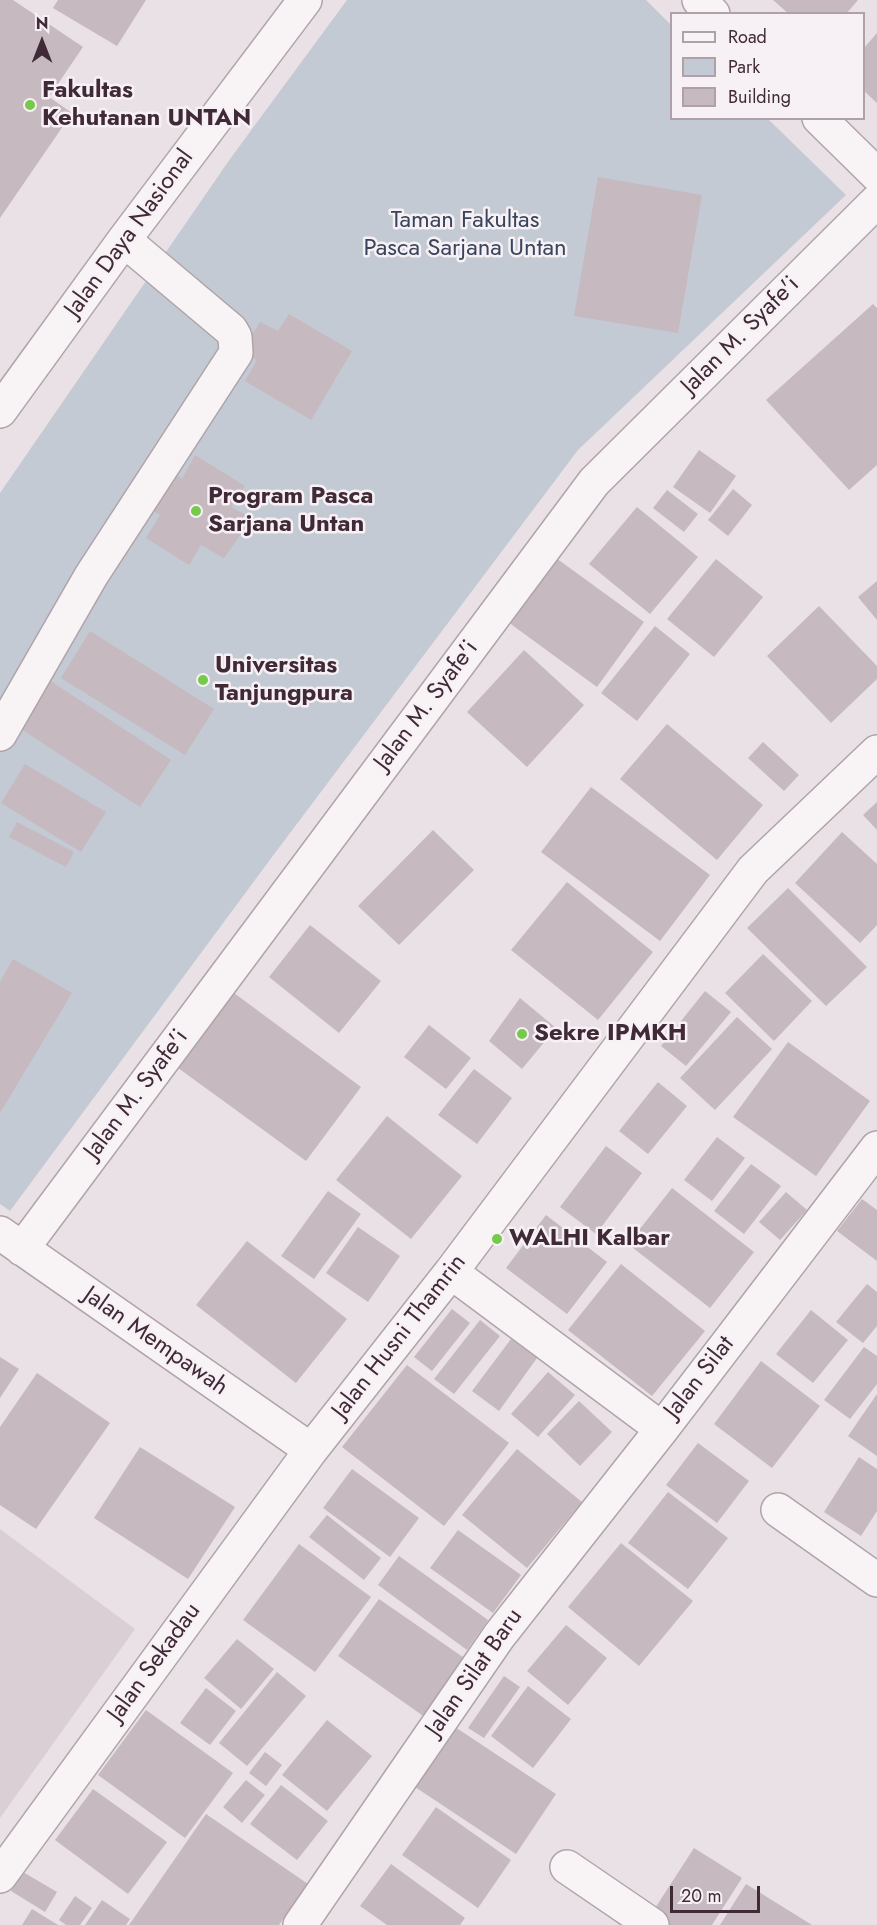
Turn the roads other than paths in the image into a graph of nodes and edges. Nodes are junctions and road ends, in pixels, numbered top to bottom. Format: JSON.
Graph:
{"nodes":[{"id":1,"x":305,"y":0,"type":"edge"},
{"id":2,"x":699,"y":0,"type":"edge"},
{"id":3,"x":710,"y":12,"type":"edge"},
{"id":4,"x":821,"y":120,"type":"edge"},
{"id":5,"x":877,"y":175,"type":"edge"},
{"id":6,"x":877,"y":201,"type":"edge"},
{"id":7,"x":124,"y":240,"type":"junction"},
{"id":8,"x":0,"y":411,"type":"edge"},
{"id":9,"x":0,"y":734,"type":"edge"},
{"id":10,"x":877,"y":752,"type":"edge"},
{"id":11,"x":877,"y":1148,"type":"edge"},
{"id":12,"x":11,"y":1241,"type":"edge"},
{"id":13,"x":451,"y":1272,"type":"junction"},
{"id":14,"x":662,"y":1428,"type":"junction"},
{"id":15,"x":311,"y":1450,"type":"junction"},
{"id":16,"x":778,"y":1510,"type":"dead end"},
{"id":17,"x":877,"y":1580,"type":"edge"},
{"id":18,"x":567,"y":1867,"type":"dead end"},
{"id":19,"x":0,"y":1876,"type":"edge"},
{"id":20,"x":300,"y":1925,"type":"edge"},
{"id":21,"x":652,"y":1925,"type":"edge"}],
"edges":[{"from":1,"to":7,"type":"street","name":"Jalan Daya Nasional"},
{"from":2,"to":3,"type":"street"},
{"from":4,"to":5,"type":"street"},
{"from":6,"to":12,"type":"street","name":"Jalan M. Syafe'i"},
{"from":7,"to":8,"type":"street","name":"Jalan Daya Nasional"},
{"from":7,"to":9,"type":"street"},
{"from":10,"to":13,"type":"street","name":"Jalan Husni Thamrin"},
{"from":11,"to":14,"type":"street","name":"Jalan Silat"},
{"from":12,"to":15,"type":"street","name":"Jalan Mempawah"},
{"from":13,"to":14,"type":"street","name":"Jalan Silat"},
{"from":13,"to":15,"type":"street","name":"Jalan Husni Thamrin"},
{"from":14,"to":20,"type":"street","name":"Jalan Silat Baru"},
{"from":15,"to":19,"type":"street","name":"Jalan Sekadau"},
{"from":16,"to":17,"type":"street"},
{"from":18,"to":21,"type":"street"}]}
